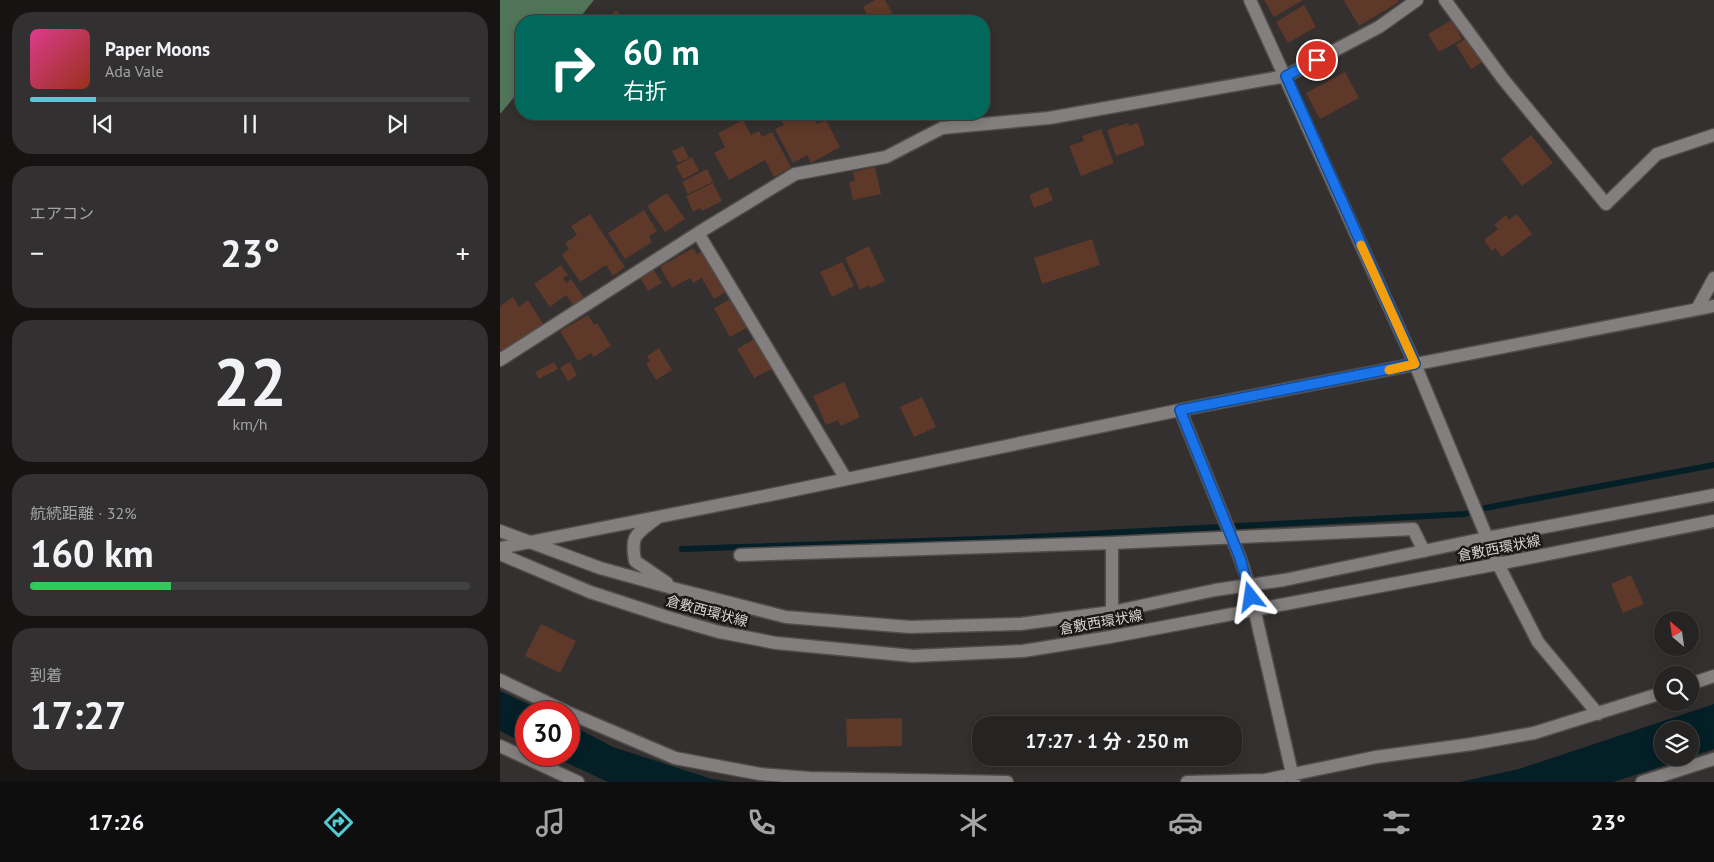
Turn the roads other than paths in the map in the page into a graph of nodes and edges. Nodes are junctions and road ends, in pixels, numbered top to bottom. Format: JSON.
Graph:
{"nodes":[{"id":1,"x":1250,"y":0,"type":"edge"},
{"id":2,"x":1418,"y":0,"type":"edge"},
{"id":3,"x":1445,"y":0,"type":"edge"},
{"id":4,"x":1286,"y":76,"type":"junction"},
{"id":5,"x":1714,"y":135,"type":"edge"},
{"id":6,"x":698,"y":233,"type":"junction"},
{"id":7,"x":1714,"y":278,"type":"edge"},
{"id":8,"x":1714,"y":306,"type":"edge"},
{"id":9,"x":1697,"y":309,"type":"junction"},
{"id":10,"x":500,"y":360,"type":"edge"},
{"id":11,"x":1415,"y":364,"type":"junction"},
{"id":12,"x":1180,"y":410,"type":"junction"},
{"id":13,"x":846,"y":479,"type":"junction"},
{"id":14,"x":1714,"y":495,"type":"edge"},
{"id":15,"x":657,"y":518,"type":"junction"},
{"id":16,"x":1714,"y":521,"type":"edge"},
{"id":17,"x":500,"y":531,"type":"edge"},
{"id":18,"x":1232,"y":538,"type":"junction"},
{"id":19,"x":1486,"y":538,"type":"junction"},
{"id":20,"x":527,"y":542,"type":"junction"},
{"id":21,"x":1112,"y":543,"type":"junction"},
{"id":22,"x":500,"y":548,"type":"edge"},
{"id":23,"x":1424,"y":551,"type":"junction"},
{"id":24,"x":500,"y":554,"type":"edge"},
{"id":25,"x":740,"y":555,"type":"dead end"},
{"id":26,"x":1498,"y":564,"type":"junction"},
{"id":27,"x":1248,"y":586,"type":"junction"},
{"id":28,"x":676,"y":589,"type":"junction"},
{"id":29,"x":1254,"y":609,"type":"junction"},
{"id":30,"x":1112,"y":612,"type":"junction"},
{"id":31,"x":1714,"y":676,"type":"edge"},
{"id":32,"x":500,"y":680,"type":"edge"},
{"id":33,"x":1699,"y":681,"type":"edge"},
{"id":34,"x":1654,"y":696,"type":"edge"},
{"id":35,"x":543,"y":701,"type":"edge"},
{"id":36,"x":1598,"y":714,"type":"junction"},
{"id":37,"x":580,"y":718,"type":"edge"},
{"id":38,"x":500,"y":746,"type":"edge"},
{"id":39,"x":1714,"y":759,"type":"edge"},
{"id":40,"x":1293,"y":778,"type":"edge"},
{"id":41,"x":578,"y":782,"type":"edge"},
{"id":42,"x":1007,"y":782,"type":"edge"},
{"id":43,"x":1187,"y":782,"type":"edge"},
{"id":44,"x":1642,"y":782,"type":"edge"}],
"edges":[{"from":1,"to":4,"type":"street"},
{"from":2,"to":4,"type":"street"},
{"from":3,"to":5,"type":"street"},
{"from":4,"to":6,"type":"street"},
{"from":4,"to":11,"type":"street"},
{"from":6,"to":10,"type":"street"},
{"from":6,"to":13,"type":"street"},
{"from":7,"to":9,"type":"street"},
{"from":8,"to":9,"type":"street"},
{"from":9,"to":11,"type":"street"},
{"from":11,"to":12,"type":"street"},
{"from":11,"to":19,"type":"street"},
{"from":12,"to":13,"type":"street"},
{"from":12,"to":18,"type":"street"},
{"from":13,"to":15,"type":"street"},
{"from":14,"to":19,"type":"street","name":"倉敷西環状線"},
{"from":15,"to":20,"type":"street"},
{"from":15,"to":28,"type":"street"},
{"from":16,"to":26,"type":"street","name":"倉敷西環状線"},
{"from":17,"to":20,"type":"street","name":"倉敷西環状線"},
{"from":18,"to":21,"type":"street"},
{"from":18,"to":23,"type":"street"},
{"from":18,"to":27,"type":"street"},
{"from":19,"to":23,"type":"street","name":"倉敷西環状線"},
{"from":19,"to":26,"type":"street"},
{"from":20,"to":22,"type":"street"},
{"from":20,"to":28,"type":"street","name":"倉敷西環状線"},
{"from":21,"to":25,"type":"street"},
{"from":21,"to":30,"type":"street"},
{"from":23,"to":27,"type":"street","name":"倉敷西環状線"},
{"from":24,"to":29,"type":"street","name":"倉敷西環状線"},
{"from":26,"to":29,"type":"street","name":"倉敷西環状線"},
{"from":26,"to":36,"type":"street"},
{"from":27,"to":29,"type":"street"},
{"from":27,"to":30,"type":"street","name":"倉敷西環状線"},
{"from":28,"to":30,"type":"street","name":"倉敷西環状線"},
{"from":29,"to":40,"type":"street"},
{"from":31,"to":33,"type":"street"},
{"from":32,"to":35,"type":"street"},
{"from":34,"to":36,"type":"street"},
{"from":36,"to":40,"type":"street"},
{"from":37,"to":42,"type":"street"},
{"from":38,"to":41,"type":"street"},
{"from":39,"to":44,"type":"street"},
{"from":40,"to":43,"type":"street"}]}
